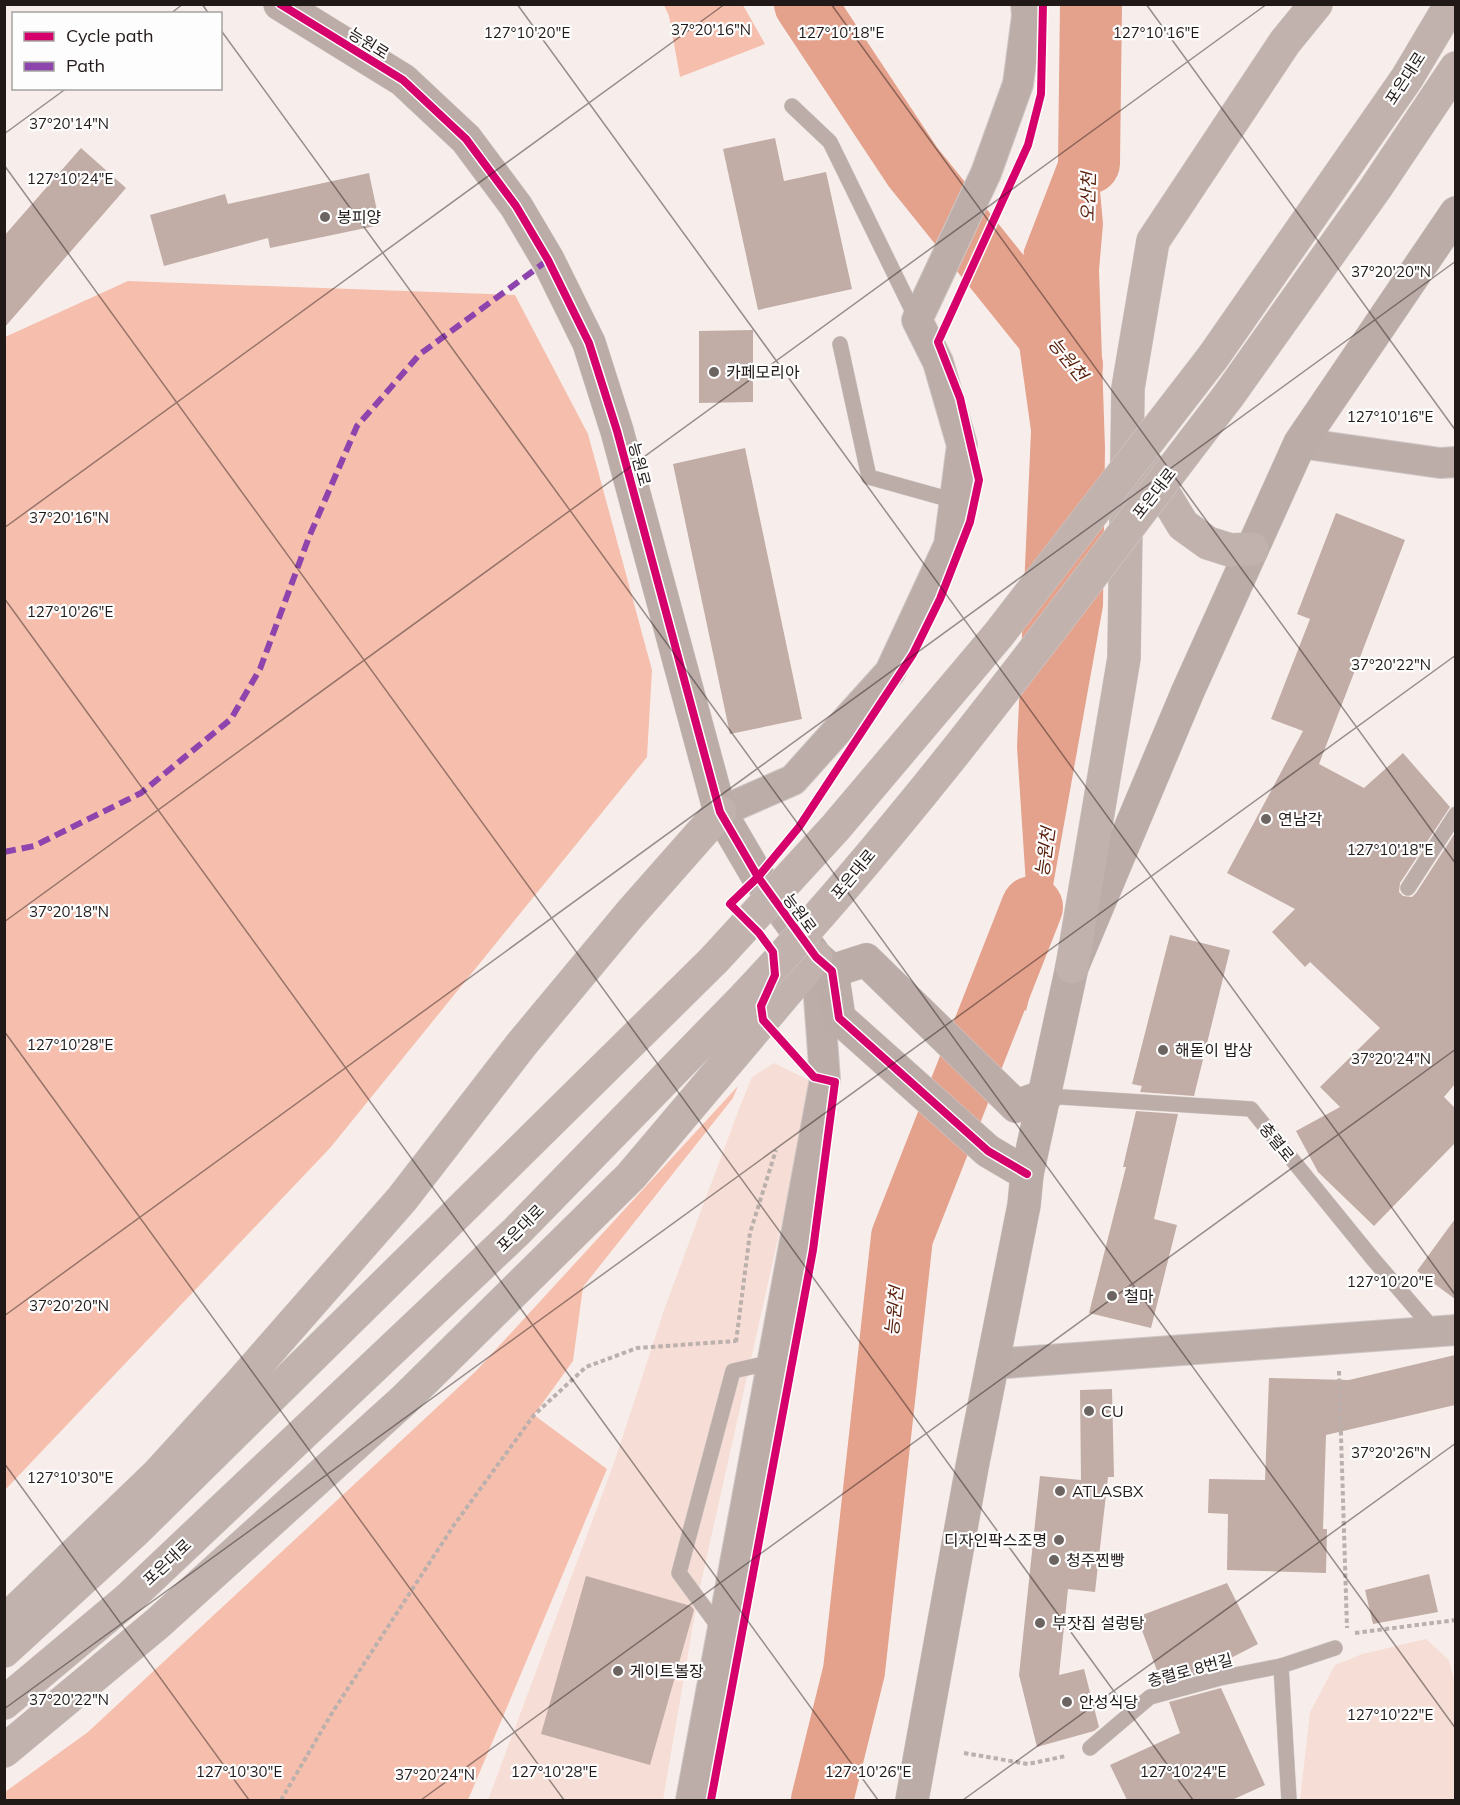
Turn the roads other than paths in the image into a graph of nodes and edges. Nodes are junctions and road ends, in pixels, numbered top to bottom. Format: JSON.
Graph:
{"nodes":[{"id":1,"x":280,"y":4,"type":"edge"},
{"id":2,"x":1026,"y":4,"type":"edge"},
{"id":3,"x":1316,"y":4,"type":"edge"},
{"id":4,"x":1451,"y":4,"type":"edge"},
{"id":5,"x":1455,"y":68,"type":"edge"},
{"id":6,"x":792,"y":106,"type":"dead end"},
{"id":7,"x":1455,"y":213,"type":"edge"},
{"id":8,"x":918,"y":319,"type":"junction"},
{"id":9,"x":840,"y":344,"type":"dead end"},
{"id":10,"x":1127,"y":411,"type":"junction"},
{"id":11,"x":1300,"y":443,"type":"junction"},
{"id":12,"x":1455,"y":462,"type":"edge"},
{"id":13,"x":955,"y":501,"type":"junction"},
{"id":14,"x":1252,"y":549,"type":"junction"},
{"id":15,"x":720,"y":812,"type":"junction"},
{"id":16,"x":1455,"y":814,"type":"edge"},
{"id":17,"x":1408,"y":888,"type":"dead end"},
{"id":18,"x":824,"y":964,"type":"junction"},
{"id":19,"x":1072,"y":967,"type":"junction"},
{"id":20,"x":1031,"y":1101,"type":"junction"},
{"id":21,"x":1027,"y":1174,"type":"junction"},
{"id":22,"x":1451,"y":1330,"type":"edge"},
{"id":23,"x":773,"y":1362,"type":"junction"},
{"id":24,"x":992,"y":1364,"type":"junction"},
{"id":25,"x":4,"y":1622,"type":"edge"},
{"id":26,"x":723,"y":1632,"type":"junction"},
{"id":27,"x":1335,"y":1648,"type":"dead end"},
{"id":28,"x":4,"y":1651,"type":"edge"},
{"id":29,"x":1281,"y":1666,"type":"junction"},
{"id":30,"x":4,"y":1703,"type":"edge"},
{"id":31,"x":1090,"y":1748,"type":"road end"},
{"id":32,"x":4,"y":1751,"type":"edge"},
{"id":33,"x":692,"y":1800,"type":"edge"},
{"id":34,"x":912,"y":1800,"type":"edge"},
{"id":35,"x":1289,"y":1800,"type":"edge"}],
"edges":[{"from":1,"to":15,"type":"main road","name":"능원로"},
{"from":2,"to":8,"type":"street"},
{"from":3,"to":10,"type":"highway"},
{"from":4,"to":28,"type":"highway","name":"포은대로","bridge":true},
{"from":5,"to":30,"type":"highway","name":"포은대로","bridge":true},
{"from":6,"to":8,"type":"lane"},
{"from":7,"to":11,"type":"main road"},
{"from":8,"to":13,"type":"street"},
{"from":9,"to":13,"type":"lane"},
{"from":10,"to":14,"type":"highway"},
{"from":10,"to":19,"type":"highway"},
{"from":11,"to":12,"type":"street"},
{"from":11,"to":14,"type":"main road"},
{"from":13,"to":15,"type":"street"},
{"from":14,"to":19,"type":"main road"},
{"from":15,"to":18,"type":"main road","name":"능원로"},
{"from":15,"to":25,"type":"highway"},
{"from":16,"to":17,"type":"lane"},
{"from":18,"to":20,"type":"main road"},
{"from":18,"to":21,"type":"main road","name":"능원로"},
{"from":18,"to":23,"type":"street"},
{"from":18,"to":32,"type":"highway"},
{"from":19,"to":20,"type":"main road"},
{"from":20,"to":21,"type":"main road"},
{"from":20,"to":22,"type":"lane","name":"충렬로"},
{"from":21,"to":24,"type":"main road"},
{"from":22,"to":24,"type":"street","name":"충렬로"},
{"from":23,"to":26,"type":"street"},
{"from":23,"to":26,"type":"lane"},
{"from":24,"to":34,"type":"main road"},
{"from":26,"to":33,"type":"street"},
{"from":27,"to":29,"type":"lane","name":"충렬로 8번길"},
{"from":29,"to":31,"type":"lane","name":"충렬로 8번길"},
{"from":29,"to":35,"type":"lane"}]}
